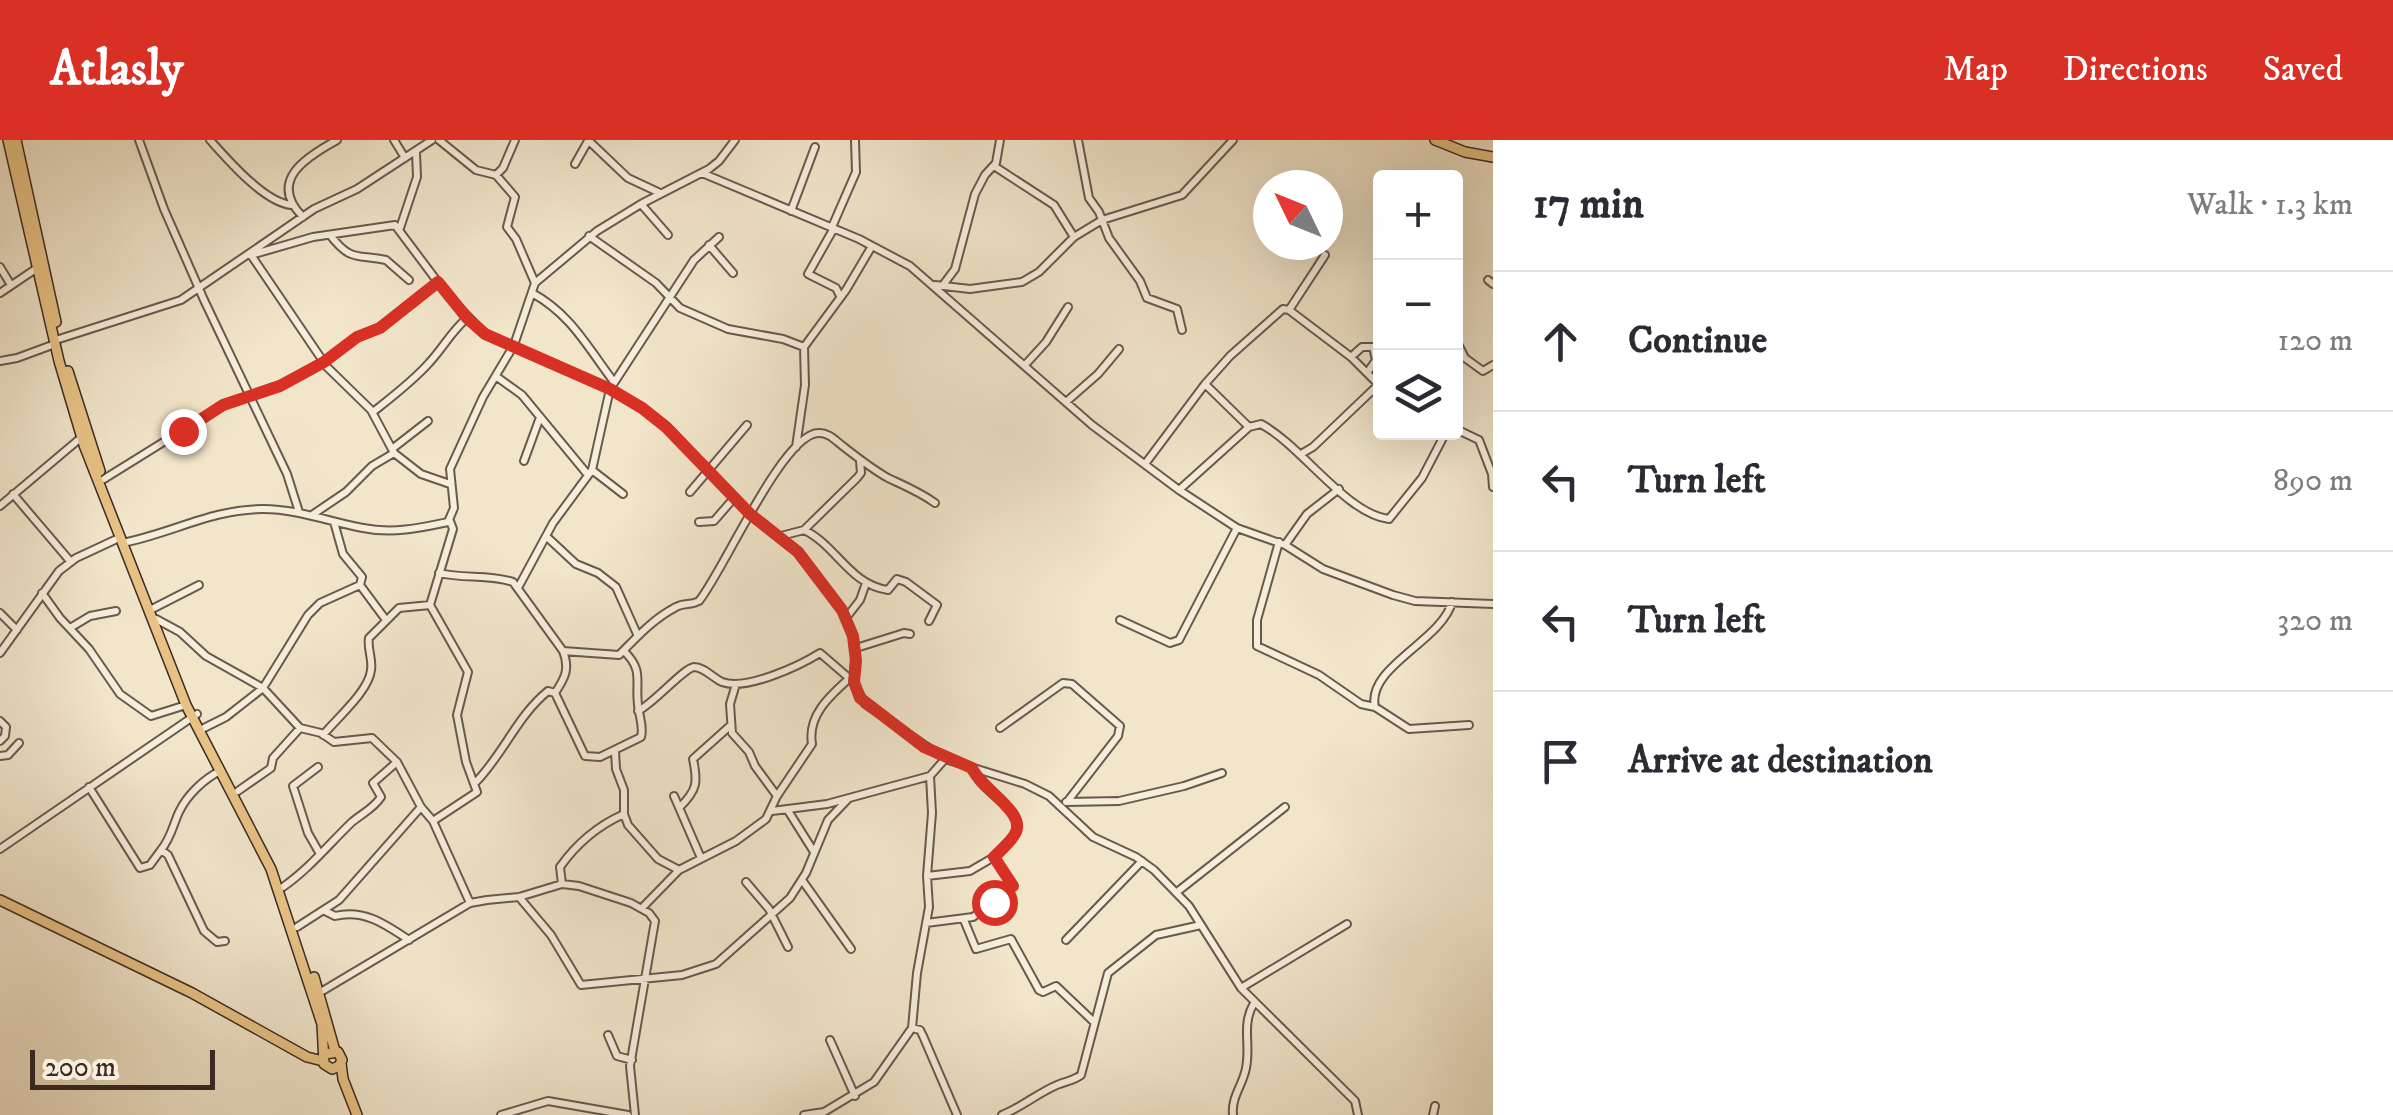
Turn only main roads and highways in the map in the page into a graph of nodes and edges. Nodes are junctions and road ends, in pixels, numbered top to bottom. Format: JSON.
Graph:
{"nodes":[{"id":1,"x":15,"y":140,"type":"edge"},
{"id":2,"x":1435,"y":140,"type":"edge"},
{"id":3,"x":1493,"y":157,"type":"edge"},
{"id":4,"x":85,"y":436,"type":"junction"},
{"id":5,"x":123,"y":540,"type":"junction"},
{"id":6,"x":194,"y":716,"type":"junction"},
{"id":7,"x":0,"y":900,"type":"edge"},
{"id":8,"x":328,"y":1058,"type":"junction"},
{"id":9,"x":353,"y":1115,"type":"edge"}],
"edges":[{"from":1,"to":4,"type":"main road"},
{"from":2,"to":3,"type":"main road"},
{"from":4,"to":5,"type":"main road"},
{"from":4,"to":5,"type":"main road"},
{"from":5,"to":6,"type":"main road"},
{"from":5,"to":6,"type":"main road"},
{"from":6,"to":8,"type":"main road"},
{"from":6,"to":8,"type":"main road"},
{"from":7,"to":8,"type":"main road"},
{"from":8,"to":9,"type":"main road"},
{"from":8,"to":9,"type":"main road"}]}
